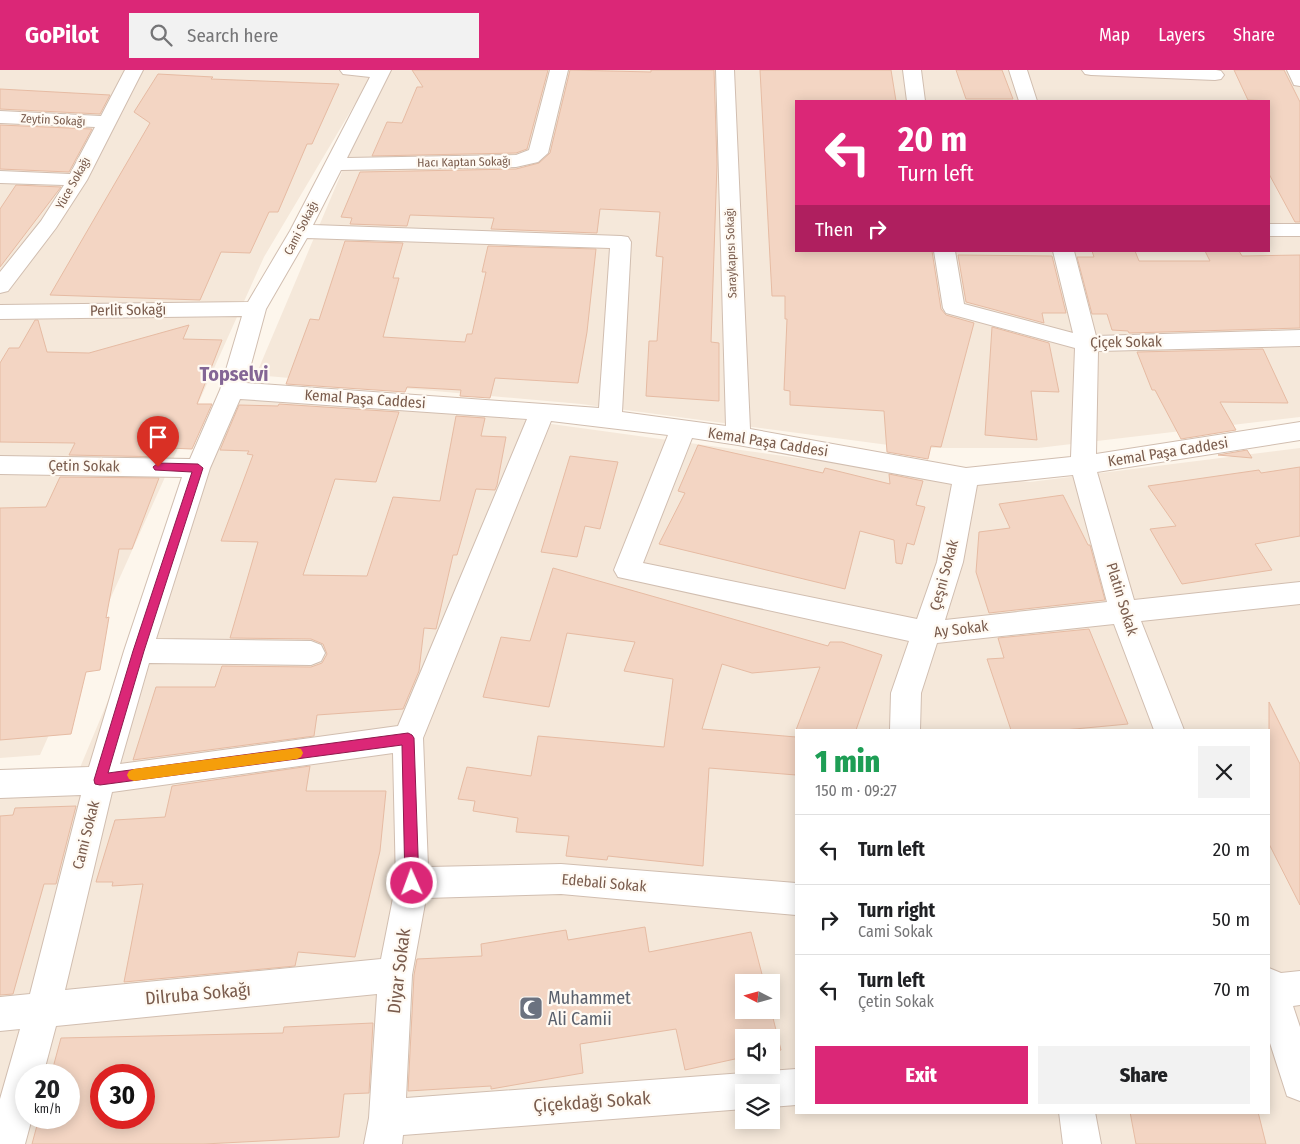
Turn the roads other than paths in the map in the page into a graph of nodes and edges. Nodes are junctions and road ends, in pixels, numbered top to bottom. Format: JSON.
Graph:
{"nodes":[{"id":1,"x":134,"y":70,"type":"edge"},
{"id":2,"x":349,"y":70,"type":"edge"},
{"id":3,"x":559,"y":70,"type":"edge"},
{"id":4,"x":725,"y":70,"type":"edge"},
{"id":5,"x":912,"y":70,"type":"edge"},
{"id":6,"x":1018,"y":70,"type":"edge"},
{"id":7,"x":1091,"y":70,"type":"edge"},
{"id":8,"x":1296,"y":70,"type":"edge"},
{"id":9,"x":382,"y":71,"type":"edge"},
{"id":10,"x":1215,"y":75,"type":"dead end"},
{"id":11,"x":1300,"y":81,"type":"edge"},
{"id":12,"x":916,"y":100,"type":"edge"},
{"id":13,"x":1028,"y":100,"type":"edge"},
{"id":14,"x":0,"y":117,"type":"edge"},
{"id":15,"x":105,"y":122,"type":"junction"},
{"id":16,"x":333,"y":164,"type":"junction"},
{"id":17,"x":0,"y":176,"type":"edge"},
{"id":18,"x":77,"y":180,"type":"junction"},
{"id":19,"x":1270,"y":230,"type":"edge"},
{"id":20,"x":1300,"y":230,"type":"edge"},
{"id":21,"x":300,"y":231,"type":"junction"},
{"id":22,"x":944,"y":252,"type":"edge"},
{"id":23,"x":1063,"y":252,"type":"edge"},
{"id":24,"x":0,"y":286,"type":"edge"},
{"id":25,"x":255,"y":309,"type":"junction"},
{"id":26,"x":0,"y":312,"type":"edge"},
{"id":27,"x":1300,"y":338,"type":"edge"},
{"id":28,"x":1087,"y":344,"type":"junction"},
{"id":29,"x":232,"y":390,"type":"junction"},
{"id":30,"x":542,"y":412,"type":"junction"},
{"id":31,"x":610,"y":418,"type":"junction"},
{"id":32,"x":682,"y":429,"type":"junction"},
{"id":33,"x":1300,"y":431,"type":"edge"},
{"id":34,"x":738,"y":436,"type":"junction"},
{"id":35,"x":1083,"y":464,"type":"junction"},
{"id":36,"x":0,"y":465,"type":"edge"},
{"id":37,"x":198,"y":468,"type":"junction"},
{"id":38,"x":966,"y":477,"type":"junction"},
{"id":39,"x":1300,"y":593,"type":"edge"},
{"id":40,"x":1123,"y":611,"type":"junction"},
{"id":41,"x":927,"y":634,"type":"junction"},
{"id":42,"x":138,"y":651,"type":"junction"},
{"id":43,"x":311,"y":653,"type":"dead end"},
{"id":44,"x":905,"y":729,"type":"edge"},
{"id":45,"x":1169,"y":729,"type":"edge"},
{"id":46,"x":408,"y":738,"type":"junction"},
{"id":47,"x":100,"y":780,"type":"junction"},
{"id":48,"x":0,"y":784,"type":"edge"},
{"id":49,"x":412,"y":883,"type":"junction"},
{"id":50,"x":795,"y":899,"type":"edge"},
{"id":51,"x":395,"y":975,"type":"junction"},
{"id":52,"x":1277,"y":989,"type":"edge"},
{"id":53,"x":42,"y":1009,"type":"junction"},
{"id":54,"x":0,"y":1014,"type":"edge"},
{"id":55,"x":1300,"y":1083,"type":"edge"},
{"id":56,"x":795,"y":1087,"type":"edge"},
{"id":57,"x":1077,"y":1114,"type":"edge"},
{"id":58,"x":385,"y":1131,"type":"edge"},
{"id":59,"x":6,"y":1144,"type":"edge"},
{"id":60,"x":1082,"y":1144,"type":"edge"}],
"edges":[{"from":1,"to":15,"type":"street","name":"Yüce Sokağı"},
{"from":2,"to":9,"type":"street"},
{"from":3,"to":16,"type":"street","name":"Hacı Kaptan Sokağı"},
{"from":4,"to":34,"type":"street","name":"Saraykapısı Sokağı"},
{"from":5,"to":12,"type":"street"},
{"from":6,"to":13,"type":"street"},
{"from":7,"to":10,"type":"street"},
{"from":8,"to":11,"type":"street"},
{"from":9,"to":16,"type":"street","name":"Cami Sokağı"},
{"from":14,"to":15,"type":"street","name":"Zeytin Sokağı"},
{"from":15,"to":18,"type":"street","name":"Yüce Sokağı"},
{"from":16,"to":21,"type":"street","name":"Cami Sokağı"},
{"from":17,"to":18,"type":"street"},
{"from":18,"to":24,"type":"street","name":"Yüce Sokağı"},
{"from":19,"to":20,"type":"street"},
{"from":21,"to":25,"type":"street","name":"Cami Sokağı"},
{"from":21,"to":31,"type":"street"},
{"from":22,"to":28,"type":"street","name":"Çiçek Sokak"},
{"from":23,"to":28,"type":"street","name":"Platin Sokak"},
{"from":25,"to":26,"type":"street","name":"Perlit Sokağı"},
{"from":25,"to":29,"type":"street","name":"Cami Sokağı"},
{"from":27,"to":28,"type":"street","name":"Çiçek Sokak"},
{"from":28,"to":35,"type":"street","name":"Platin Sokak"},
{"from":29,"to":30,"type":"street","name":"Kemal Paşa Caddesi"},
{"from":29,"to":37,"type":"street","name":"Cami Sokak"},
{"from":30,"to":31,"type":"street","name":"Kemal Paşa Caddesi"},
{"from":30,"to":46,"type":"street"},
{"from":31,"to":32,"type":"street","name":"Kemal Paşa Caddesi"},
{"from":32,"to":34,"type":"street","name":"Kemal Paşa Caddesi"},
{"from":32,"to":41,"type":"street","name":"Ay Sokak"},
{"from":33,"to":35,"type":"street","name":"Kemal Paşa Caddesi"},
{"from":34,"to":38,"type":"street","name":"Kemal Paşa Caddesi"},
{"from":35,"to":38,"type":"street","name":"Kemal Paşa Caddesi"},
{"from":35,"to":40,"type":"street","name":"Platin Sokak"},
{"from":36,"to":37,"type":"street","name":"Çetin Sokak"},
{"from":37,"to":42,"type":"street","name":"Cami Sokak"},
{"from":38,"to":41,"type":"street","name":"Çeşni Sokak"},
{"from":39,"to":40,"type":"street","name":"Ay Sokak"},
{"from":40,"to":41,"type":"street","name":"Ay Sokak"},
{"from":40,"to":45,"type":"street","name":"Platin Sokak"},
{"from":41,"to":44,"type":"street","name":"Çeşni Sokak"},
{"from":42,"to":43,"type":"street"},
{"from":42,"to":47,"type":"street","name":"Cami Sokak"},
{"from":46,"to":47,"type":"street"},
{"from":46,"to":49,"type":"street","name":"Diyar Sokak"},
{"from":47,"to":48,"type":"street"},
{"from":47,"to":53,"type":"street","name":"Cami Sokak"},
{"from":49,"to":50,"type":"street","name":"Edebali Sokak"},
{"from":49,"to":51,"type":"street","name":"Diyar Sokak"},
{"from":51,"to":53,"type":"street","name":"Dilruba Sokağı"},
{"from":51,"to":58,"type":"street","name":"Diyar Sokak"},
{"from":52,"to":55,"type":"street"},
{"from":53,"to":54,"type":"street","name":"Dilruba Sokağı"},
{"from":53,"to":59,"type":"street","name":"Cami Sokak"},
{"from":56,"to":58,"type":"street","name":"Çiçekdağı Sokak"},
{"from":57,"to":60,"type":"street"}]}
